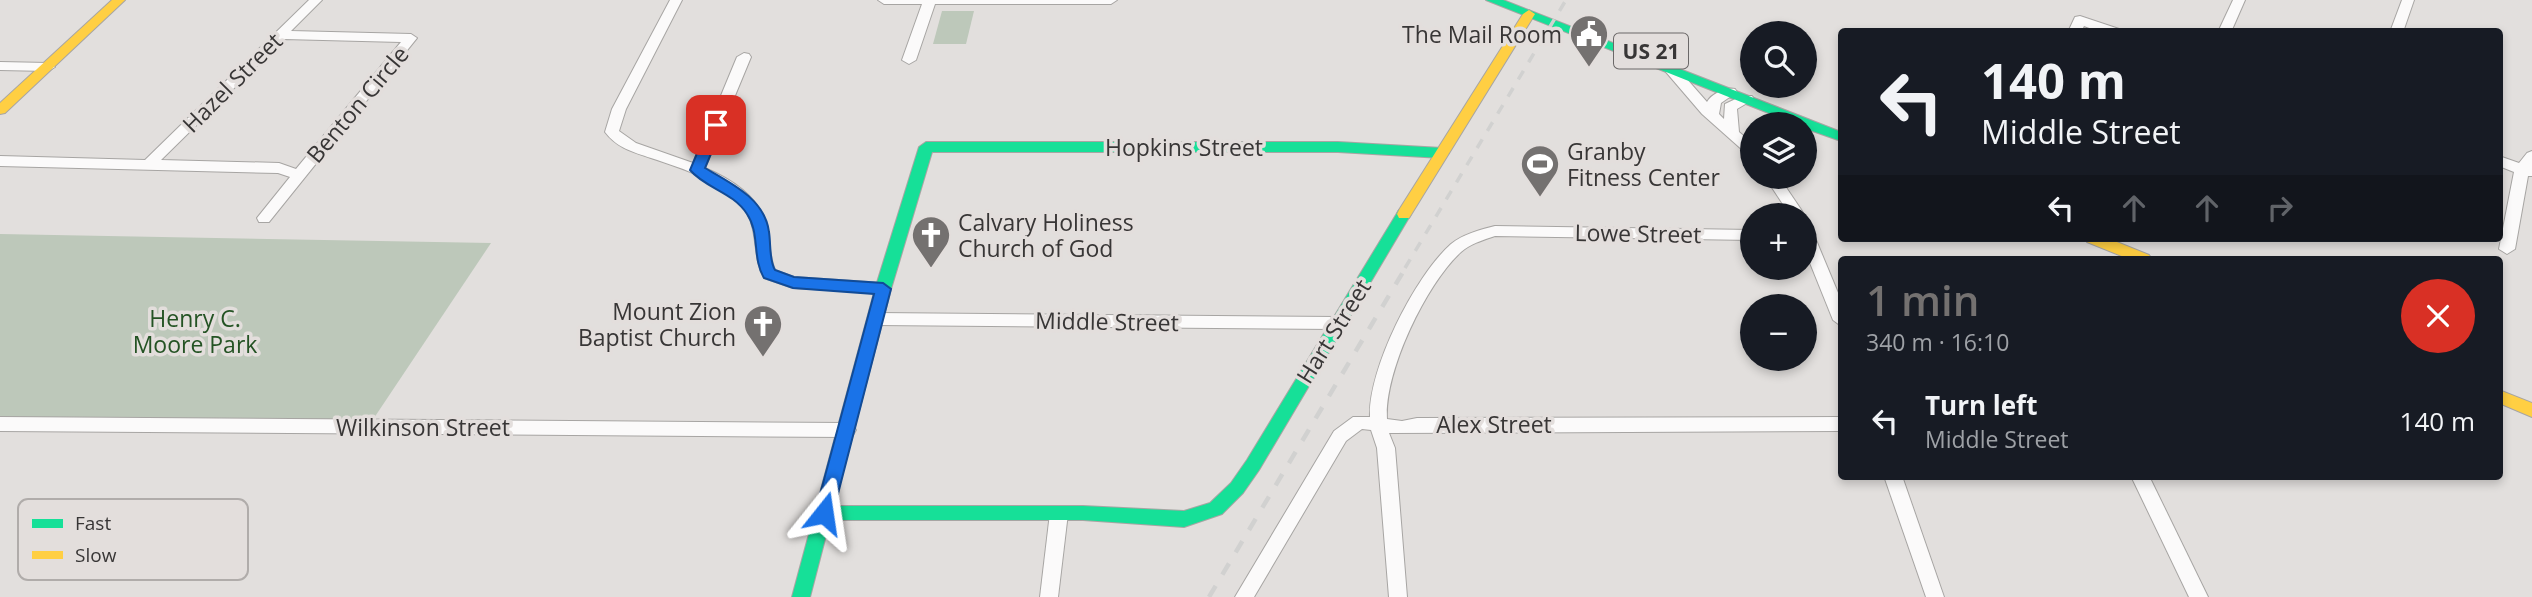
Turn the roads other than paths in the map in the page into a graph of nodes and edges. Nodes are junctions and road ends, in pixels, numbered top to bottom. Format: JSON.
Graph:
{"nodes":[{"id":1,"x":119,"y":0,"type":"edge"},
{"id":2,"x":316,"y":0,"type":"edge"},
{"id":3,"x":677,"y":0,"type":"edge"},
{"id":4,"x":884,"y":0,"type":"edge"},
{"id":5,"x":1111,"y":0,"type":"edge"},
{"id":6,"x":1493,"y":0,"type":"edge"},
{"id":7,"x":2239,"y":0,"type":"edge"},
{"id":8,"x":2408,"y":0,"type":"edge"},
{"id":9,"x":929,"y":2,"type":"junction"},
{"id":10,"x":1526,"y":7,"type":"edge"},
{"id":11,"x":2226,"y":28,"type":"edge"},
{"id":12,"x":2398,"y":28,"type":"edge"},
{"id":13,"x":279,"y":35,"type":"junction"},
{"id":14,"x":744,"y":57,"type":"dead end"},
{"id":15,"x":909,"y":60,"type":"dead end"},
{"id":16,"x":0,"y":66,"type":"edge"},
{"id":17,"x":47,"y":67,"type":"junction"},
{"id":18,"x":1673,"y":72,"type":"junction"},
{"id":19,"x":1730,"y":92,"type":"junction"},
{"id":20,"x":1746,"y":99,"type":"junction"},
{"id":21,"x":0,"y":110,"type":"edge"},
{"id":22,"x":1713,"y":116,"type":"junction"},
{"id":23,"x":1732,"y":131,"type":"junction"},
{"id":24,"x":1838,"y":136,"type":"edge"},
{"id":25,"x":1740,"y":139,"type":"edge"},
{"id":26,"x":1442,"y":153,"type":"junction"},
{"id":27,"x":2532,"y":156,"type":"edge"},
{"id":28,"x":0,"y":161,"type":"edge"},
{"id":29,"x":2503,"y":162,"type":"edge"},
{"id":30,"x":149,"y":164,"type":"junction"},
{"id":31,"x":697,"y":170,"type":"junction"},
{"id":32,"x":2527,"y":171,"type":"edge"},
{"id":33,"x":298,"y":175,"type":"junction"},
{"id":34,"x":264,"y":218,"type":"dead end"},
{"id":35,"x":1740,"y":235,"type":"edge"},
{"id":36,"x":2120,"y":243,"type":"edge"},
{"id":37,"x":2507,"y":250,"type":"dead end"},
{"id":38,"x":2140,"y":256,"type":"edge"},
{"id":39,"x":1817,"y":260,"type":"edge"},
{"id":40,"x":883,"y":289,"type":"junction"},
{"id":41,"x":1838,"y":313,"type":"edge"},
{"id":42,"x":877,"y":318,"type":"junction"},
{"id":43,"x":1336,"y":323,"type":"junction"},
{"id":44,"x":2503,"y":398,"type":"edge"},
{"id":45,"x":2503,"y":409,"type":"edge"},
{"id":46,"x":2532,"y":410,"type":"edge"},
{"id":47,"x":2532,"y":420,"type":"edge"},
{"id":48,"x":1376,"y":422,"type":"junction"},
{"id":49,"x":0,"y":424,"type":"edge"},
{"id":50,"x":1838,"y":424,"type":"edge"},
{"id":51,"x":847,"y":430,"type":"junction"},
{"id":52,"x":1894,"y":480,"type":"edge"},
{"id":53,"x":2142,"y":480,"type":"edge"},
{"id":54,"x":824,"y":513,"type":"junction"},
{"id":55,"x":1059,"y":513,"type":"junction"},
{"id":56,"x":801,"y":597,"type":"edge"},
{"id":57,"x":1049,"y":597,"type":"edge"},
{"id":58,"x":1244,"y":597,"type":"edge"},
{"id":59,"x":1398,"y":597,"type":"edge"},
{"id":60,"x":1935,"y":597,"type":"edge"},
{"id":61,"x":2199,"y":597,"type":"edge"}],
"edges":[{"from":1,"to":17,"type":"street"},
{"from":2,"to":13,"type":"street","name":"Hazel Street"},
{"from":3,"to":31,"type":"street"},
{"from":4,"to":9,"type":"street"},
{"from":5,"to":9,"type":"street"},
{"from":6,"to":10,"type":"street","number":"US 21"},
{"from":7,"to":11,"type":"street"},
{"from":8,"to":12,"type":"street"},
{"from":9,"to":15,"type":"street"},
{"from":10,"to":18,"type":"street","number":"US 21"},
{"from":10,"to":19,"type":"street","number":"US 21"},
{"from":10,"to":26,"type":"street","name":"Hart Street"},
{"from":13,"to":30,"type":"street","name":"Hazel Street"},
{"from":13,"to":33,"type":"street","name":"Benton Circle"},
{"from":14,"to":31,"type":"street"},
{"from":16,"to":17,"type":"street"},
{"from":17,"to":21,"type":"street"},
{"from":18,"to":19,"type":"street","number":"US 21"},
{"from":18,"to":22,"type":"street"},
{"from":19,"to":20,"type":"street","number":"US 21"},
{"from":19,"to":22,"type":"street"},
{"from":20,"to":23,"type":"street"},
{"from":20,"to":24,"type":"street","number":"US 21"},
{"from":22,"to":23,"type":"street"},
{"from":23,"to":25,"type":"street"},
{"from":26,"to":40,"type":"street","name":"Hopkins Street"},
{"from":26,"to":43,"type":"street","name":"Hart Street"},
{"from":27,"to":32,"type":"street"},
{"from":28,"to":30,"type":"street","name":"Benton Circle"},
{"from":29,"to":32,"type":"street"},
{"from":30,"to":33,"type":"street","name":"Benton Circle"},
{"from":31,"to":40,"type":"street"},
{"from":32,"to":37,"type":"street"},
{"from":33,"to":34,"type":"street","name":"Benton Circle"},
{"from":35,"to":48,"type":"street","name":"Lowe Street"},
{"from":36,"to":38,"type":"street"},
{"from":39,"to":41,"type":"street"},
{"from":40,"to":42,"type":"street"},
{"from":42,"to":43,"type":"street","name":"Middle Street"},
{"from":42,"to":51,"type":"street"},
{"from":43,"to":55,"type":"street","name":"Hart Street"},
{"from":44,"to":46,"type":"street"},
{"from":45,"to":47,"type":"street"},
{"from":48,"to":50,"type":"street","name":"Alex Street"},
{"from":48,"to":58,"type":"street","name":"Alex Street"},
{"from":48,"to":59,"type":"street"},
{"from":49,"to":51,"type":"street","name":"Wilkinson Street"},
{"from":51,"to":54,"type":"street"},
{"from":52,"to":60,"type":"street"},
{"from":53,"to":61,"type":"street"},
{"from":54,"to":55,"type":"street"},
{"from":54,"to":56,"type":"street"},
{"from":55,"to":57,"type":"street"}]}
